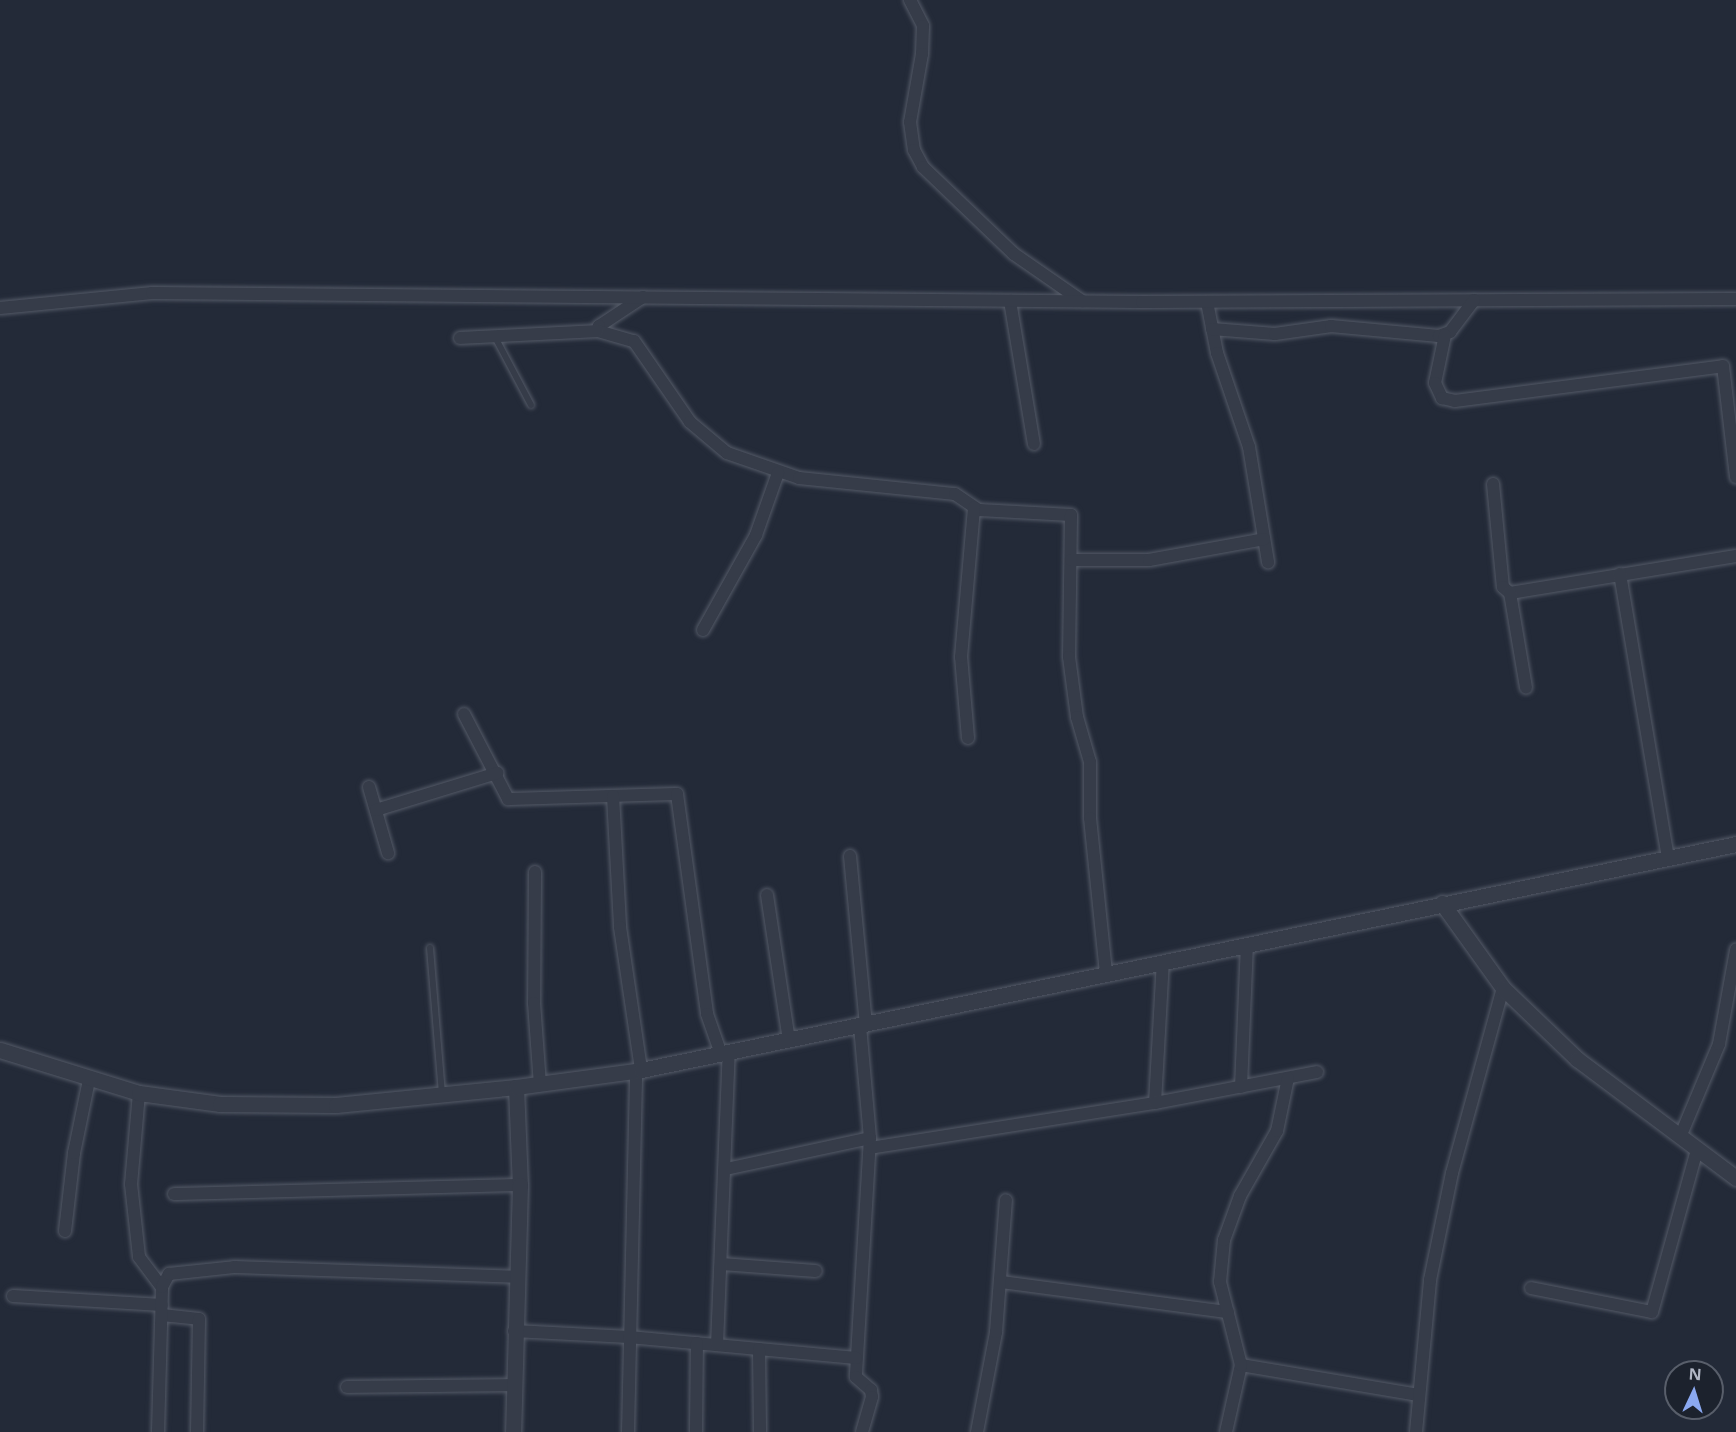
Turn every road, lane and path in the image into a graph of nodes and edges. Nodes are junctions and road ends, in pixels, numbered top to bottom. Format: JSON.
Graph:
{"nodes":[{"id":1,"x":910,"y":0,"type":"edge"},
{"id":2,"x":644,"y":297,"type":"junction"},
{"id":3,"x":1736,"y":299,"type":"edge"},
{"id":4,"x":1473,"y":300,"type":"junction"},
{"id":5,"x":1010,"y":301,"type":"junction"},
{"id":6,"x":1082,"y":302,"type":"junction"},
{"id":7,"x":1207,"y":302,"type":"junction"},
{"id":8,"x":0,"y":308,"type":"edge"},
{"id":9,"x":1212,"y":329,"type":"junction"},
{"id":10,"x":598,"y":331,"type":"junction"},
{"id":11,"x":1445,"y":335,"type":"junction"},
{"id":12,"x":495,"y":336,"type":"junction"},
{"id":13,"x":460,"y":338,"type":"dead end"},
{"id":14,"x":531,"y":405,"type":"dead end"},
{"id":15,"x":1034,"y":444,"type":"dead end"},
{"id":16,"x":778,"y":473,"type":"junction"},
{"id":17,"x":1736,"y":477,"type":"edge"},
{"id":18,"x":1493,"y":484,"type":"dead end"},
{"id":19,"x":974,"y":508,"type":"junction"},
{"id":20,"x":1264,"y":539,"type":"junction"},
{"id":21,"x":1736,"y":556,"type":"edge"},
{"id":22,"x":1071,"y":560,"type":"junction"},
{"id":23,"x":1268,"y":562,"type":"dead end"},
{"id":24,"x":1620,"y":574,"type":"junction"},
{"id":25,"x":1510,"y":593,"type":"junction"},
{"id":26,"x":703,"y":630,"type":"dead end"},
{"id":27,"x":1526,"y":688,"type":"dead end"},
{"id":28,"x":464,"y":714,"type":"dead end"},
{"id":29,"x":968,"y":738,"type":"dead end"},
{"id":30,"x":497,"y":772,"type":"junction"},
{"id":31,"x":369,"y":787,"type":"dead end"},
{"id":32,"x":613,"y":796,"type":"junction"},
{"id":33,"x":376,"y":810,"type":"junction"},
{"id":34,"x":1736,"y":844,"type":"edge"},
{"id":35,"x":388,"y":853,"type":"dead end"},
{"id":36,"x":850,"y":856,"type":"dead end"},
{"id":37,"x":1668,"y":857,"type":"junction"},
{"id":38,"x":535,"y":872,"type":"dead end"},
{"id":39,"x":767,"y":895,"type":"dead end"},
{"id":40,"x":1442,"y":903,"type":"junction"},
{"id":41,"x":1247,"y":944,"type":"junction"},
{"id":42,"x":430,"y":948,"type":"dead end"},
{"id":43,"x":1736,"y":951,"type":"edge"},
{"id":44,"x":1162,"y":962,"type":"junction"},
{"id":45,"x":1106,"y":974,"type":"junction"},
{"id":46,"x":1503,"y":988,"type":"junction"},
{"id":47,"x":863,"y":1025,"type":"junction"},
{"id":48,"x":789,"y":1040,"type":"junction"},
{"id":49,"x":0,"y":1050,"type":"edge"},
{"id":50,"x":725,"y":1053,"type":"junction"},
{"id":51,"x":639,"y":1071,"type":"junction"},
{"id":52,"x":1317,"y":1072,"type":"dead end"},
{"id":53,"x":1288,"y":1078,"type":"junction"},
{"id":54,"x":89,"y":1080,"type":"junction"},
{"id":55,"x":540,"y":1084,"type":"junction"},
{"id":56,"x":516,"y":1087,"type":"junction"},
{"id":57,"x":1241,"y":1087,"type":"junction"},
{"id":58,"x":139,"y":1093,"type":"junction"},
{"id":59,"x":442,"y":1096,"type":"junction"},
{"id":60,"x":1155,"y":1103,"type":"junction"},
{"id":61,"x":1680,"y":1137,"type":"junction"},
{"id":62,"x":870,"y":1143,"type":"junction"},
{"id":63,"x":1697,"y":1150,"type":"junction"},
{"id":64,"x":726,"y":1169,"type":"junction"},
{"id":65,"x":1733,"y":1172,"type":"edge"},
{"id":66,"x":520,"y":1185,"type":"junction"},
{"id":67,"x":174,"y":1194,"type":"dead end"},
{"id":68,"x":1006,"y":1200,"type":"dead end"},
{"id":69,"x":65,"y":1231,"type":"dead end"},
{"id":70,"x":721,"y":1264,"type":"junction"},
{"id":71,"x":816,"y":1271,"type":"dead end"},
{"id":72,"x":516,"y":1277,"type":"junction"},
{"id":73,"x":1002,"y":1282,"type":"junction"},
{"id":74,"x":162,"y":1287,"type":"junction"},
{"id":75,"x":1531,"y":1288,"type":"dead end"},
{"id":76,"x":13,"y":1296,"type":"dead end"},
{"id":77,"x":162,"y":1310,"type":"junction"},
{"id":78,"x":1228,"y":1312,"type":"junction"},
{"id":79,"x":514,"y":1331,"type":"junction"},
{"id":80,"x":629,"y":1337,"type":"junction"},
{"id":81,"x":697,"y":1343,"type":"junction"},
{"id":82,"x":717,"y":1345,"type":"junction"},
{"id":83,"x":759,"y":1349,"type":"junction"},
{"id":84,"x":856,"y":1358,"type":"junction"},
{"id":85,"x":1241,"y":1365,"type":"junction"},
{"id":86,"x":514,"y":1385,"type":"junction"},
{"id":87,"x":347,"y":1387,"type":"dead end"},
{"id":88,"x":1418,"y":1395,"type":"junction"},
{"id":89,"x":159,"y":1432,"type":"edge"},
{"id":90,"x":197,"y":1432,"type":"edge"},
{"id":91,"x":513,"y":1432,"type":"edge"},
{"id":92,"x":628,"y":1432,"type":"edge"},
{"id":93,"x":696,"y":1432,"type":"edge"},
{"id":94,"x":760,"y":1432,"type":"edge"},
{"id":95,"x":862,"y":1432,"type":"edge"},
{"id":96,"x":977,"y":1432,"type":"edge"},
{"id":97,"x":1226,"y":1432,"type":"edge"},
{"id":98,"x":1416,"y":1432,"type":"edge"}],
"edges":[{"from":1,"to":6,"type":"street"},
{"from":2,"to":5,"type":"street"},
{"from":2,"to":8,"type":"street"},
{"from":2,"to":10,"type":"street"},
{"from":3,"to":4,"type":"street"},
{"from":4,"to":7,"type":"street"},
{"from":4,"to":11,"type":"street"},
{"from":5,"to":6,"type":"street"},
{"from":5,"to":15,"type":"street"},
{"from":6,"to":7,"type":"street"},
{"from":7,"to":9,"type":"street"},
{"from":9,"to":11,"type":"street"},
{"from":9,"to":20,"type":"street"},
{"from":10,"to":12,"type":"street"},
{"from":10,"to":16,"type":"street"},
{"from":11,"to":17,"type":"street"},
{"from":12,"to":13,"type":"street"},
{"from":12,"to":14,"type":"lane"},
{"from":16,"to":19,"type":"street"},
{"from":16,"to":26,"type":"street"},
{"from":18,"to":25,"type":"street"},
{"from":19,"to":22,"type":"street"},
{"from":19,"to":29,"type":"street"},
{"from":20,"to":22,"type":"street"},
{"from":20,"to":23,"type":"street"},
{"from":21,"to":24,"type":"street"},
{"from":22,"to":45,"type":"street"},
{"from":24,"to":25,"type":"street"},
{"from":24,"to":37,"type":"street"},
{"from":25,"to":27,"type":"street"},
{"from":28,"to":30,"type":"street"},
{"from":30,"to":32,"type":"street"},
{"from":30,"to":33,"type":"street"},
{"from":31,"to":33,"type":"street"},
{"from":32,"to":50,"type":"street"},
{"from":32,"to":51,"type":"street"},
{"from":33,"to":35,"type":"street"},
{"from":34,"to":37,"type":"street"},
{"from":36,"to":47,"type":"street"},
{"from":37,"to":40,"type":"street"},
{"from":38,"to":55,"type":"street"},
{"from":39,"to":48,"type":"street"},
{"from":40,"to":41,"type":"street"},
{"from":40,"to":46,"type":"street"},
{"from":41,"to":44,"type":"street"},
{"from":41,"to":57,"type":"street"},
{"from":42,"to":59,"type":"lane"},
{"from":43,"to":61,"type":"street"},
{"from":44,"to":45,"type":"street"},
{"from":44,"to":60,"type":"street"},
{"from":45,"to":47,"type":"street"},
{"from":46,"to":61,"type":"street"},
{"from":46,"to":88,"type":"street"},
{"from":47,"to":48,"type":"street"},
{"from":47,"to":62,"type":"street"},
{"from":48,"to":50,"type":"street"},
{"from":49,"to":54,"type":"street"},
{"from":50,"to":51,"type":"street"},
{"from":50,"to":64,"type":"street"},
{"from":51,"to":55,"type":"street"},
{"from":51,"to":80,"type":"street"},
{"from":52,"to":53,"type":"street"},
{"from":53,"to":57,"type":"street"},
{"from":53,"to":78,"type":"street"},
{"from":54,"to":58,"type":"street"},
{"from":54,"to":69,"type":"street"},
{"from":55,"to":56,"type":"street"},
{"from":56,"to":59,"type":"street"},
{"from":56,"to":66,"type":"street"},
{"from":57,"to":60,"type":"street"},
{"from":58,"to":59,"type":"street"},
{"from":58,"to":74,"type":"street"},
{"from":60,"to":62,"type":"street"},
{"from":61,"to":63,"type":"street"},
{"from":62,"to":64,"type":"street"},
{"from":62,"to":84,"type":"street"},
{"from":63,"to":65,"type":"street"},
{"from":63,"to":75,"type":"street"},
{"from":64,"to":70,"type":"street"},
{"from":66,"to":67,"type":"street"},
{"from":66,"to":72,"type":"street"},
{"from":68,"to":73,"type":"street"},
{"from":70,"to":71,"type":"street"},
{"from":70,"to":82,"type":"street"},
{"from":72,"to":74,"type":"street"},
{"from":72,"to":79,"type":"street"},
{"from":73,"to":78,"type":"street"},
{"from":73,"to":96,"type":"street"},
{"from":74,"to":77,"type":"street"},
{"from":76,"to":77,"type":"street"},
{"from":77,"to":89,"type":"street"},
{"from":77,"to":90,"type":"street"},
{"from":78,"to":85,"type":"street"},
{"from":79,"to":80,"type":"street"},
{"from":79,"to":86,"type":"street"},
{"from":80,"to":81,"type":"street"},
{"from":80,"to":92,"type":"street"},
{"from":81,"to":82,"type":"street"},
{"from":81,"to":93,"type":"street"},
{"from":82,"to":83,"type":"street"},
{"from":83,"to":84,"type":"street"},
{"from":83,"to":94,"type":"street"},
{"from":84,"to":95,"type":"street"},
{"from":85,"to":88,"type":"street"},
{"from":85,"to":97,"type":"street"},
{"from":86,"to":87,"type":"street"},
{"from":86,"to":91,"type":"street"},
{"from":88,"to":98,"type":"street"}]}
